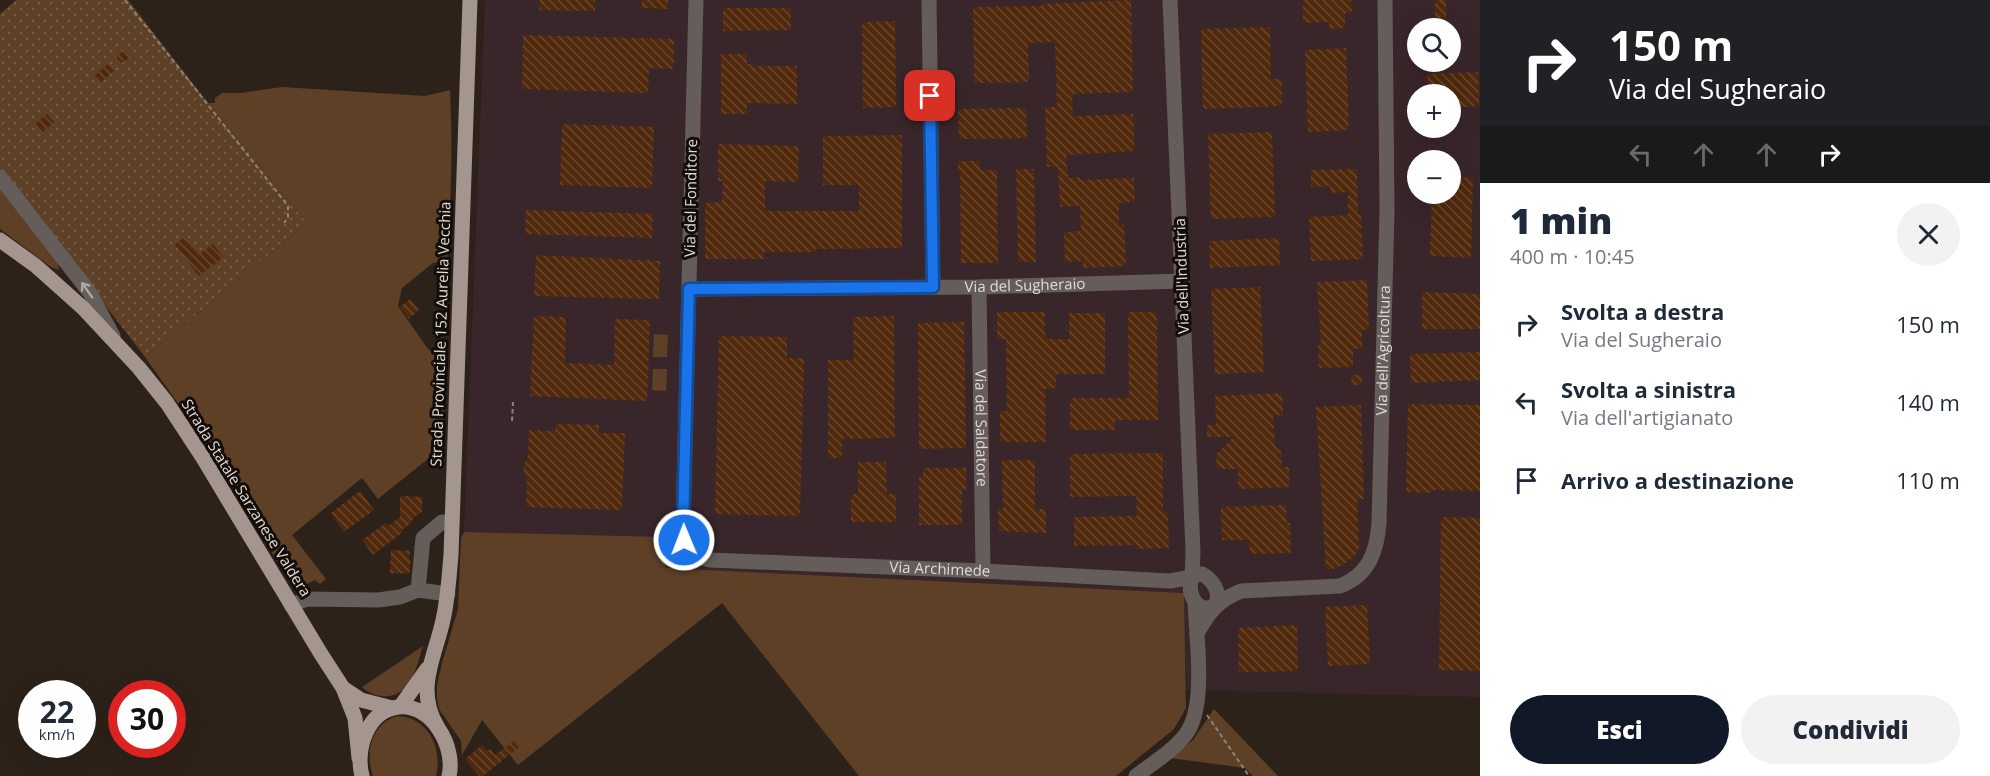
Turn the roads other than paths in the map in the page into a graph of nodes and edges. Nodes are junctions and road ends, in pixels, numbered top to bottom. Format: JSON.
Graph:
{"nodes":[{"id":1,"x":470,"y":0,"type":"edge"},
{"id":2,"x":476,"y":0,"type":"edge"},
{"id":3,"x":696,"y":0,"type":"edge"},
{"id":4,"x":929,"y":0,"type":"edge"},
{"id":5,"x":1170,"y":0,"type":"edge"},
{"id":6,"x":1385,"y":0,"type":"edge"},
{"id":7,"x":469,"y":28,"type":"junction"},
{"id":8,"x":0,"y":177,"type":"edge"},
{"id":9,"x":0,"y":240,"type":"edge"},
{"id":10,"x":1182,"y":281,"type":"junction"},
{"id":11,"x":933,"y":287,"type":"junction"},
{"id":12,"x":979,"y":287,"type":"junction"},
{"id":13,"x":689,"y":289,"type":"junction"},
{"id":14,"x":115,"y":341,"type":"junction"},
{"id":15,"x":452,"y":522,"type":"junction"},
{"id":16,"x":1193,"y":551,"type":"junction"},
{"id":17,"x":711,"y":560,"type":"joint"},
{"id":18,"x":983,"y":570,"type":"junction"},
{"id":19,"x":1210,"y":579,"type":"junction"},
{"id":20,"x":418,"y":590,"type":"junction"},
{"id":21,"x":1193,"y":590,"type":"junction"},
{"id":22,"x":1241,"y":591,"type":"junction"},
{"id":23,"x":448,"y":594,"type":"junction"},
{"id":24,"x":1216,"y":604,"type":"junction"},
{"id":25,"x":291,"y":605,"type":"junction"},
{"id":26,"x":1197,"y":634,"type":"junction"},
{"id":27,"x":429,"y":667,"type":"junction"},
{"id":28,"x":343,"y":688,"type":"junction"},
{"id":29,"x":396,"y":708,"type":"junction"},
{"id":30,"x":437,"y":726,"type":"junction"},
{"id":31,"x":359,"y":758,"type":"junction"},
{"id":32,"x":450,"y":775,"type":"edge"},
{"id":33,"x":362,"y":776,"type":"edge"},
{"id":34,"x":1136,"y":776,"type":"edge"}],
"edges":[{"from":1,"to":7,"type":"main road","name":"Strada Provinciale 152 Aurelia Vecchia"},
{"from":2,"to":7,"type":"street"},
{"from":3,"to":13,"type":"street","name":"Via del Fonditore"},
{"from":4,"to":11,"type":"street"},
{"from":5,"to":10,"type":"street","name":"Via dell'Industria"},
{"from":6,"to":22,"type":"street","name":"Via dell'Agricoltura"},
{"from":7,"to":15,"type":"main road","name":"Strada Provinciale 152 Aurelia Vecchia"},
{"from":14,"to":8,"type":"street","one_way":true},
{"from":9,"to":14,"type":"main road","name":"Strada Statale Sarzanese Valdera"},
{"from":10,"to":12,"type":"street","name":"Via del Sugheraio"},
{"from":10,"to":16,"type":"street","name":"Via dell'Industria"},
{"from":11,"to":12,"type":"street","name":"Via del Sugheraio"},
{"from":11,"to":13,"type":"street","name":"Via del Sugheraio"},
{"from":12,"to":18,"type":"street","name":"Via del Saldatore"},
{"from":13,"to":17,"type":"street","name":"Via del Fonditore"},
{"from":14,"to":25,"type":"main road","name":"Strada Statale Sarzanese Valdera"},
{"from":15,"to":20,"type":"street"},
{"from":15,"to":23,"type":"main road","name":"Strada Provinciale 152 Aurelia Vecchia"},
{"from":16,"to":19,"type":"street","name":"Via dell'Industria"},
{"from":16,"to":21,"type":"street","name":"Via dell'Industria"},
{"from":17,"to":18,"type":"street","name":"Via Archimede"},
{"from":18,"to":21,"type":"street","name":"Via Archimede"},
{"from":19,"to":21,"type":"street","name":"Via dell'Agricoltura"},
{"from":19,"to":22,"type":"street","name":"Via dell'Agricoltura"},
{"from":19,"to":24,"type":"street","name":"Via dell'Industria"},
{"from":20,"to":23,"type":"street"},
{"from":20,"to":25,"type":"street"},
{"from":21,"to":24,"type":"street"},
{"from":21,"to":26,"type":"street","name":"Via dell'Industria"},
{"from":22,"to":24,"type":"street","name":"Via dell'Agricoltura"},
{"from":23,"to":27,"type":"main road","name":"Strada Provinciale 152 Aurelia Vecchia"},
{"from":24,"to":26,"type":"street"},
{"from":25,"to":28,"type":"main road","name":"Strada Statale Sarzanese Valdera"},
{"from":26,"to":34,"type":"street","name":"Via dell'Industria"},
{"from":27,"to":29,"type":"main road","name":"Strada Provinciale 152 Aurelia Vecchia"},
{"from":27,"to":30,"type":"main road","name":"Strada Provinciale 152 Aurelia Vecchia"},
{"from":28,"to":29,"type":"main road","name":"Strada Statale Sarzanese Valdera"},
{"from":28,"to":31,"type":"main road","name":"Strada Statale Sarzanese Valdera"},
{"from":29,"to":30,"type":"main road"},
{"from":29,"to":31,"type":"main road","name":"Strada Provinciale 152 Aurelia Vecchia"},
{"from":30,"to":32,"type":"main road","name":"Strada Provinciale 152 Aurelia Vecchia"},
{"from":31,"to":33,"type":"main road","name":"Strada Provinciale 152 Aurelia Vecchia"}]}
